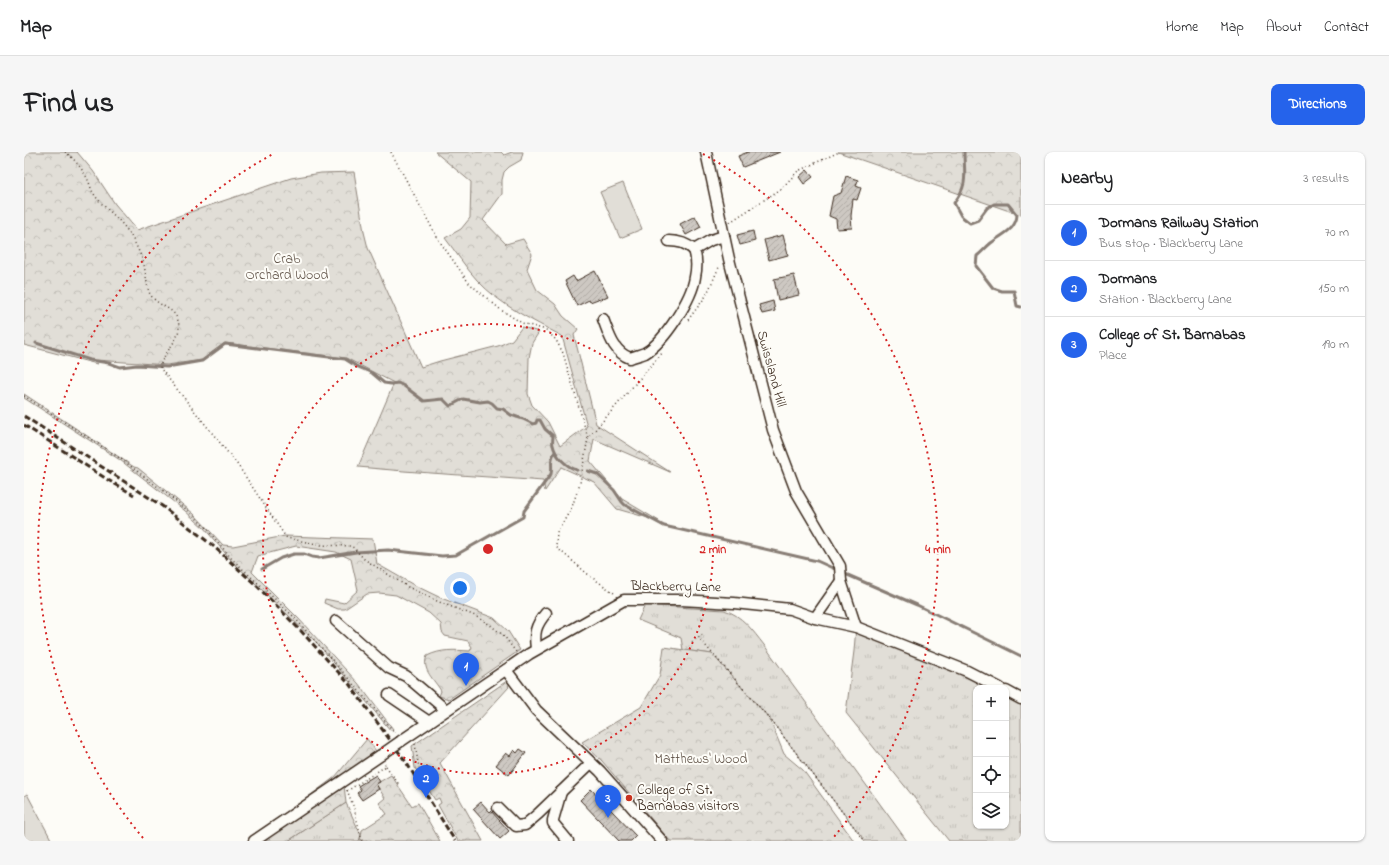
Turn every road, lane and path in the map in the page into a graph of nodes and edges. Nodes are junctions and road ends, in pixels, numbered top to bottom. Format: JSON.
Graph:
{"nodes":[{"id":1,"x":65,"y":152,"type":"edge"},
{"id":2,"x":391,"y":152,"type":"edge"},
{"id":3,"x":706,"y":152,"type":"edge"},
{"id":4,"x":838,"y":152,"type":"edge"},
{"id":5,"x":723,"y":231,"type":"junction"},
{"id":6,"x":669,"y":242,"type":"dead end"},
{"id":7,"x":694,"y":250,"type":"junction"},
{"id":8,"x":729,"y":259,"type":"junction"},
{"id":9,"x":603,"y":319,"type":"dead end"},
{"id":10,"x":687,"y":321,"type":"dead end"},
{"id":11,"x":667,"y":346,"type":"dead end"},
{"id":12,"x":24,"y":396,"type":"edge"},
{"id":13,"x":588,"y":438,"type":"junction"},
{"id":14,"x":841,"y":581,"type":"junction"},
{"id":15,"x":624,"y":600,"type":"junction"},
{"id":16,"x":546,"y":614,"type":"dead end"},
{"id":17,"x":815,"y":618,"type":"junction"},
{"id":18,"x":336,"y":621,"type":"dead end"},
{"id":19,"x":856,"y":627,"type":"junction"},
{"id":20,"x":703,"y":634,"type":"dead end"},
{"id":21,"x":698,"y":637,"type":"junction"},
{"id":22,"x":692,"y":642,"type":"dead end"},
{"id":23,"x":536,"y":649,"type":"junction"},
{"id":24,"x":521,"y":659,"type":"junction"},
{"id":25,"x":506,"y":670,"type":"junction"},
{"id":26,"x":994,"y":685,"type":"edge"},
{"id":27,"x":1009,"y":693,"type":"edge"},
{"id":28,"x":389,"y":695,"type":"dead end"},
{"id":29,"x":1021,"y":699,"type":"edge"},
{"id":30,"x":446,"y":710,"type":"junction"},
{"id":31,"x":428,"y":722,"type":"junction"},
{"id":32,"x":396,"y":735,"type":"dead end"},
{"id":33,"x":412,"y":736,"type":"junction"},
{"id":34,"x":384,"y":762,"type":"junction"},
{"id":35,"x":591,"y":763,"type":"junction"},
{"id":36,"x":419,"y":768,"type":"dead end"},
{"id":37,"x":400,"y":781,"type":"dead end"},
{"id":38,"x":561,"y":792,"type":"junction"},
{"id":39,"x":498,"y":808,"type":"dead end"},
{"id":40,"x":254,"y":841,"type":"edge"},
{"id":41,"x":362,"y":841,"type":"edge"},
{"id":42,"x":568,"y":841,"type":"edge"},
{"id":43,"x":662,"y":841,"type":"edge"},
{"id":44,"x":865,"y":841,"type":"edge"}],
"edges":[{"from":1,"to":24,"type":"path"},
{"from":2,"to":13,"type":"path"},
{"from":3,"to":5,"type":"street","name":"Swissland Hill"},
{"from":4,"to":5,"type":"path"},
{"from":5,"to":7,"type":"street"},
{"from":5,"to":8,"type":"street","name":"Swissland Hill"},
{"from":6,"to":7,"type":"street"},
{"from":7,"to":9,"type":"street"},
{"from":8,"to":10,"type":"path"},
{"from":8,"to":14,"type":"street","name":"Swissland Hill"},
{"from":11,"to":13,"type":"path"},
{"from":12,"to":32,"type":"path"},
{"from":13,"to":15,"type":"path"},
{"from":14,"to":17,"type":"street"},
{"from":14,"to":19,"type":"street","name":"Swissland Hill"},
{"from":15,"to":17,"type":"street","name":"Blackberry Lane"},
{"from":15,"to":23,"type":"street","name":"Blackberry Lane"},
{"from":16,"to":23,"type":"street"},
{"from":17,"to":19,"type":"street","name":"Blackberry Lane"},
{"from":18,"to":30,"type":"street"},
{"from":19,"to":26,"type":"street","name":"Blackberry Lane"},
{"from":20,"to":21,"type":"path"},
{"from":21,"to":22,"type":"path"},
{"from":21,"to":44,"type":"path"},
{"from":23,"to":24,"type":"street","name":"Blackberry Lane"},
{"from":24,"to":25,"type":"street","name":"Blackberry Lane"},
{"from":25,"to":30,"type":"street","name":"Blackberry Lane"},
{"from":25,"to":35,"type":"street"},
{"from":27,"to":29,"type":"street"},
{"from":28,"to":31,"type":"street"},
{"from":30,"to":31,"type":"street","name":"Blackberry Lane"},
{"from":31,"to":33,"type":"street","name":"Blackberry Lane"},
{"from":33,"to":34,"type":"street","name":"Blackberry Lane","bridge":true},
{"from":33,"to":36,"type":"path"},
{"from":34,"to":37,"type":"path"},
{"from":34,"to":40,"type":"street","name":"Blackberry Lane"},
{"from":34,"to":41,"type":"path"},
{"from":35,"to":38,"type":"street"},
{"from":35,"to":43,"type":"street"},
{"from":38,"to":39,"type":"street"},
{"from":38,"to":42,"type":"street"}]}
